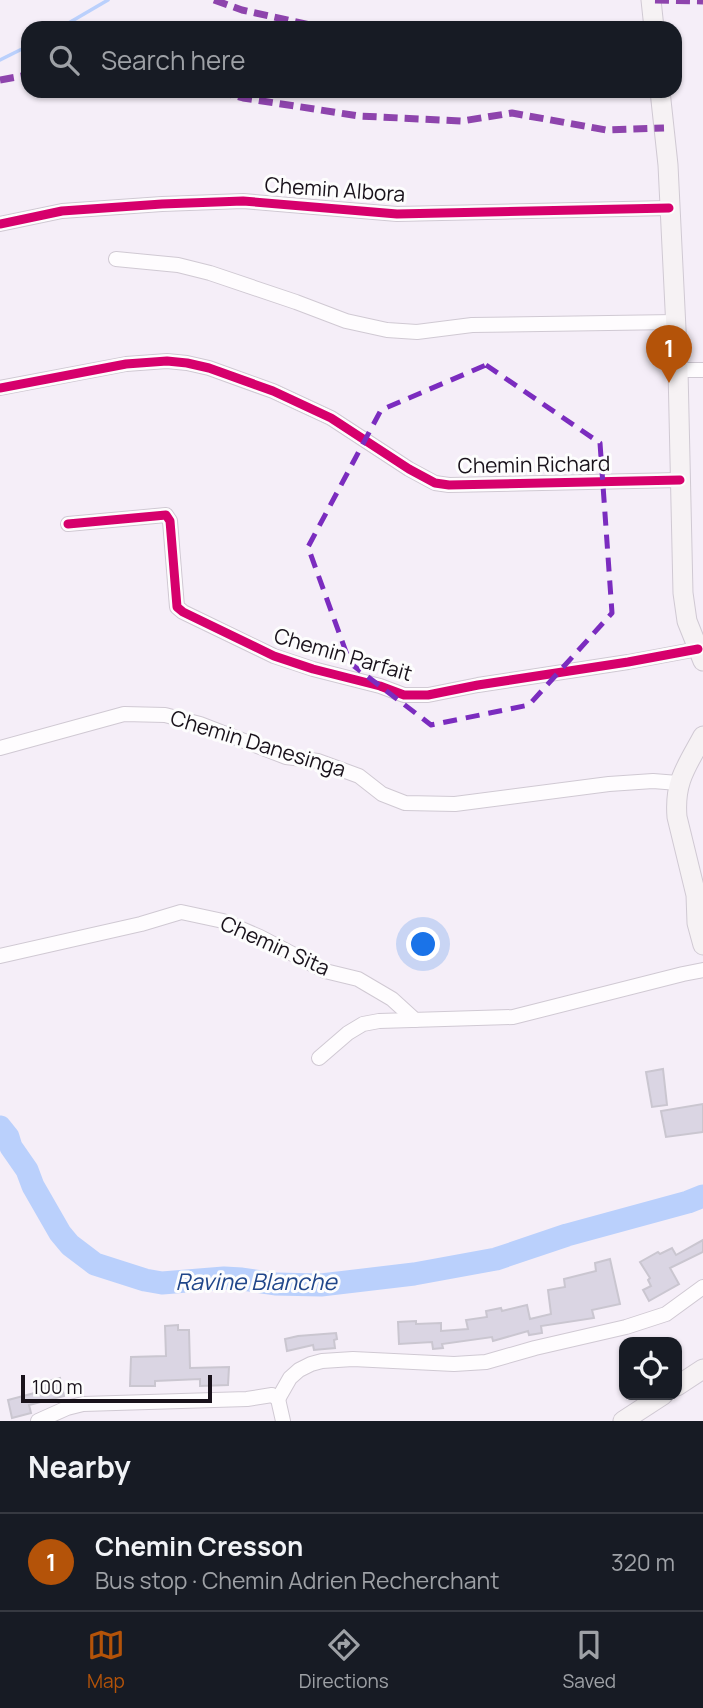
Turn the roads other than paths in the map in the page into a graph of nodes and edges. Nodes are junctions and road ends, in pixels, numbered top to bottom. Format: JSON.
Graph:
{"nodes":[{"id":1,"x":651,"y":0,"type":"edge"},
{"id":2,"x":653,"y":21,"type":"edge"},
{"id":3,"x":661,"y":98,"type":"edge"},
{"id":4,"x":669,"y":208,"type":"junction"},
{"id":5,"x":0,"y":224,"type":"edge"},
{"id":6,"x":116,"y":259,"type":"dead end"},
{"id":7,"x":675,"y":322,"type":"junction"},
{"id":8,"x":678,"y":370,"type":"junction"},
{"id":9,"x":703,"y":370,"type":"edge"},
{"id":10,"x":0,"y":388,"type":"edge"},
{"id":11,"x":680,"y":480,"type":"junction"},
{"id":12,"x":68,"y":524,"type":"dead end"},
{"id":13,"x":700,"y":655,"type":"edge"},
{"id":14,"x":703,"y":736,"type":"edge"},
{"id":15,"x":0,"y":748,"type":"edge"},
{"id":16,"x":678,"y":783,"type":"junction"},
{"id":17,"x":703,"y":945,"type":"edge"},
{"id":18,"x":0,"y":956,"type":"edge"},
{"id":19,"x":703,"y":970,"type":"edge"},
{"id":20,"x":415,"y":1020,"type":"junction"},
{"id":21,"x":318,"y":1059,"type":"dead end"},
{"id":22,"x":703,"y":1287,"type":"edge"},
{"id":23,"x":703,"y":1368,"type":"edge"},
{"id":24,"x":682,"y":1383,"type":"edge"},
{"id":25,"x":655,"y":1400,"type":"edge"},
{"id":26,"x":281,"y":1410,"type":"edge"},
{"id":27,"x":38,"y":1421,"type":"edge"},
{"id":28,"x":623,"y":1421,"type":"edge"}],
"edges":[{"from":1,"to":2,"type":"main road"},
{"from":3,"to":4,"type":"main road"},
{"from":4,"to":5,"type":"street","name":"Chemin Albora"},
{"from":4,"to":7,"type":"main road"},
{"from":6,"to":7,"type":"street"},
{"from":7,"to":8,"type":"main road"},
{"from":8,"to":9,"type":"street"},
{"from":8,"to":11,"type":"main road"},
{"from":10,"to":11,"type":"street","name":"Chemin Richard"},
{"from":11,"to":13,"type":"main road"},
{"from":12,"to":13,"type":"street","name":"Chemin Parfait"},
{"from":14,"to":16,"type":"main road"},
{"from":15,"to":16,"type":"street","name":"Chemin Danesinga"},
{"from":16,"to":17,"type":"main road"},
{"from":18,"to":20,"type":"street","name":"Chemin Sita"},
{"from":19,"to":20,"type":"street"},
{"from":20,"to":21,"type":"street"},
{"from":22,"to":26,"type":"street"},
{"from":23,"to":24,"type":"main road"},
{"from":25,"to":28,"type":"main road"},
{"from":26,"to":27,"type":"street"}]}
